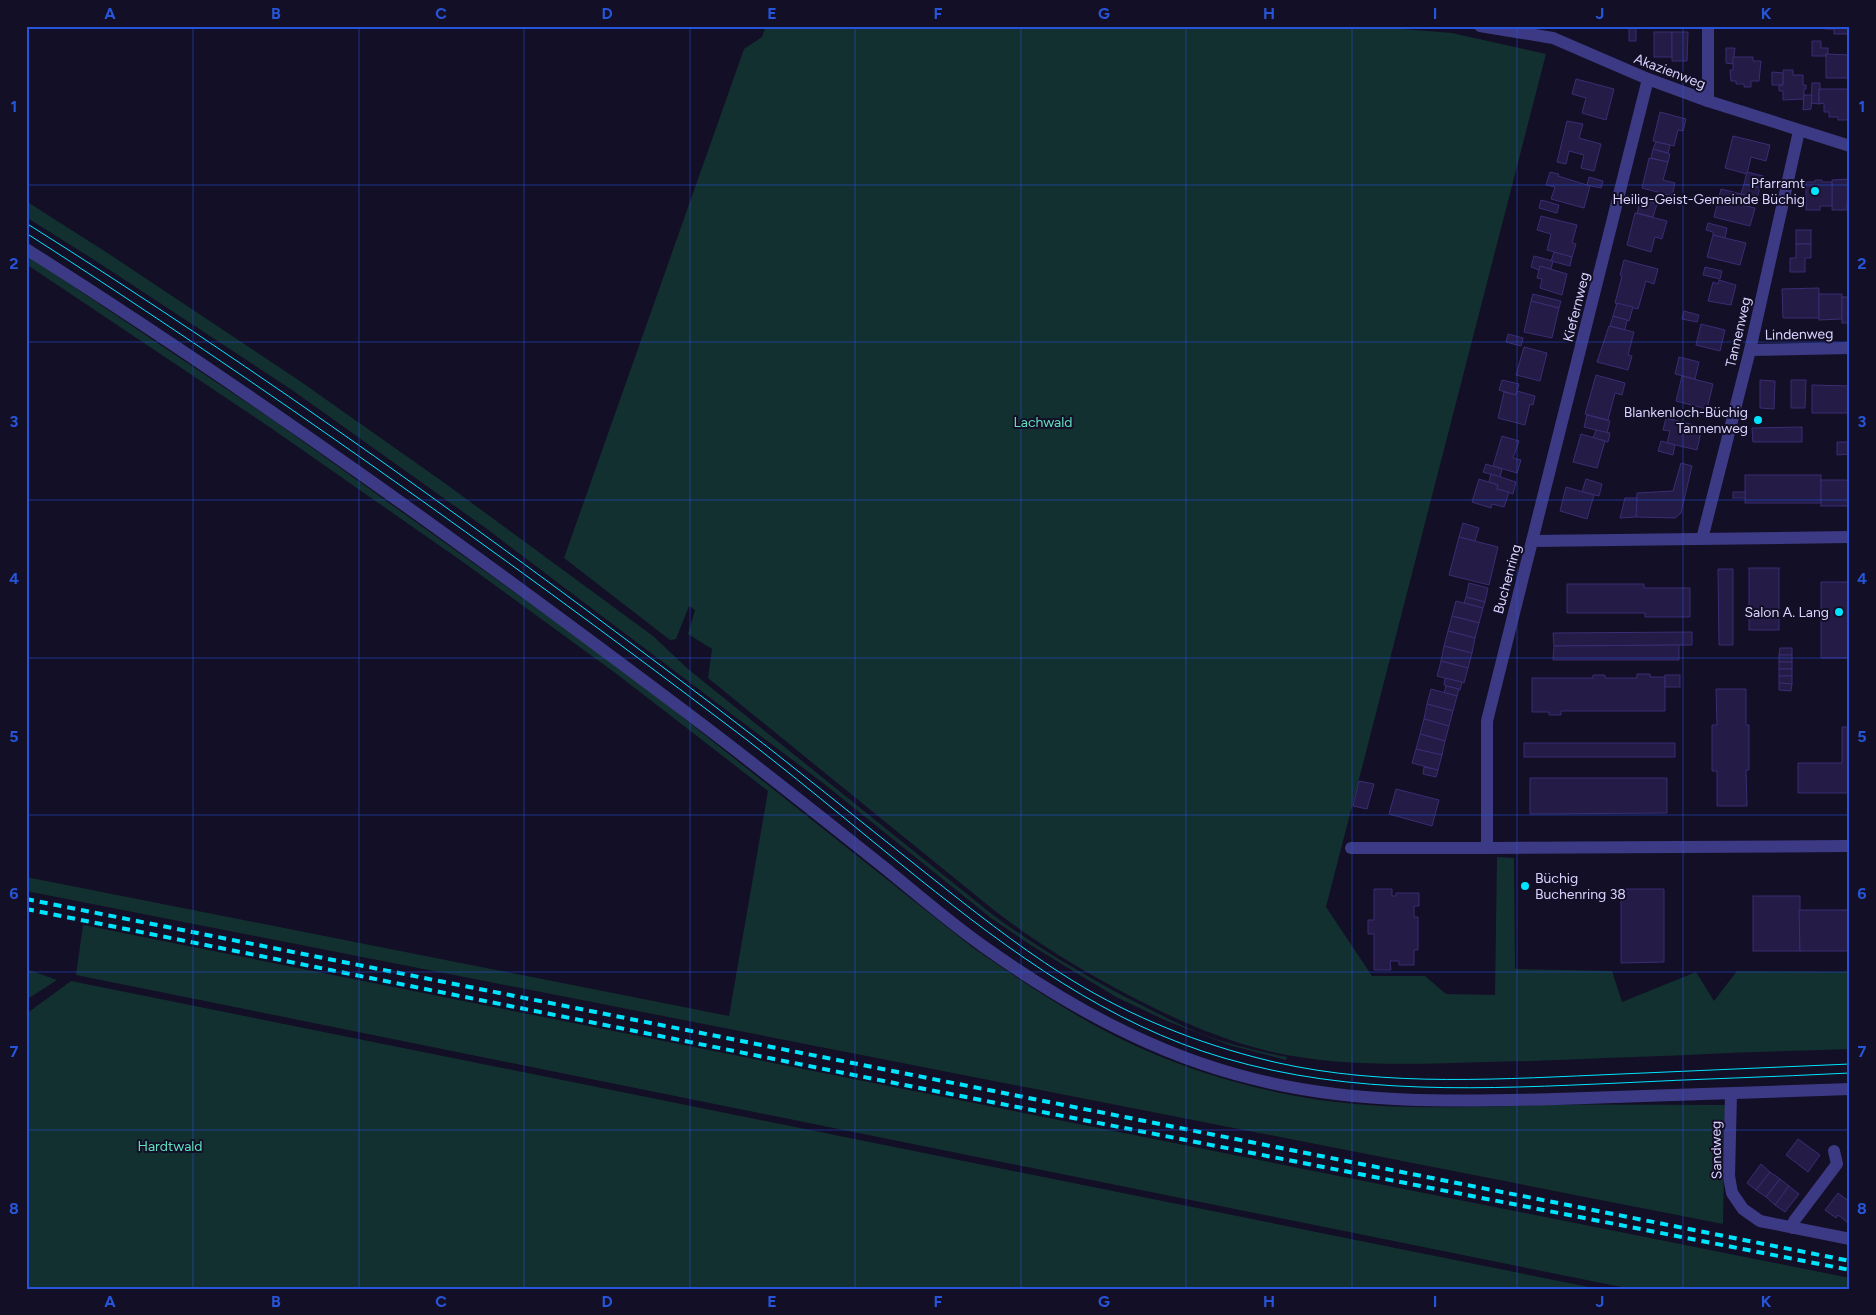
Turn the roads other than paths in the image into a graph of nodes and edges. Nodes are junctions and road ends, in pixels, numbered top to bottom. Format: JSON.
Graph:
{"nodes":[{"id":1,"x":1480,"y":26,"type":"edge"},
{"id":2,"x":1708,"y":26,"type":"edge"},
{"id":3,"x":1553,"y":32,"type":"edge"},
{"id":4,"x":1648,"y":79,"type":"junction"},
{"id":5,"x":1708,"y":102,"type":"junction"},
{"id":6,"x":1799,"y":131,"type":"junction"},
{"id":7,"x":1850,"y":146,"type":"edge"},
{"id":8,"x":26,"y":249,"type":"edge"},
{"id":9,"x":1850,"y":348,"type":"edge"},
{"id":10,"x":1750,"y":350,"type":"junction"},
{"id":11,"x":1850,"y":537,"type":"edge"},
{"id":12,"x":1702,"y":538,"type":"junction"},
{"id":13,"x":1532,"y":541,"type":"junction"},
{"id":14,"x":1850,"y":846,"type":"edge"},
{"id":15,"x":1351,"y":848,"type":"dead end"},
{"id":16,"x":1487,"y":848,"type":"junction"},
{"id":17,"x":1850,"y":1089,"type":"edge"},
{"id":18,"x":1731,"y":1094,"type":"junction"},
{"id":19,"x":1834,"y":1151,"type":"dead end"},
{"id":20,"x":1793,"y":1228,"type":"junction"},
{"id":21,"x":1850,"y":1239,"type":"edge"}],
"edges":[{"from":1,"to":3,"type":"street","name":"Akazienweg"},
{"from":2,"to":5,"type":"street"},
{"from":3,"to":4,"type":"street","name":"Akazienweg"},
{"from":4,"to":5,"type":"street","name":"Akazienweg"},
{"from":4,"to":13,"type":"street","name":"Kiefernweg"},
{"from":5,"to":6,"type":"street","name":"Akazienweg"},
{"from":6,"to":7,"type":"street","name":"Akazienweg"},
{"from":6,"to":10,"type":"street","name":"Tannenweg"},
{"from":8,"to":18,"type":"street"},
{"from":9,"to":10,"type":"street","name":"Lindenweg"},
{"from":10,"to":12,"type":"street","name":"Tannenweg"},
{"from":11,"to":12,"type":"street","name":"Buchenring"},
{"from":12,"to":13,"type":"street","name":"Buchenring"},
{"from":13,"to":16,"type":"street","name":"Buchenring"},
{"from":14,"to":16,"type":"street"},
{"from":15,"to":16,"type":"street"},
{"from":17,"to":18,"type":"street"},
{"from":18,"to":20,"type":"street","name":"Sandweg"},
{"from":19,"to":20,"type":"street"},
{"from":20,"to":21,"type":"street","name":"Sandweg"}]}
